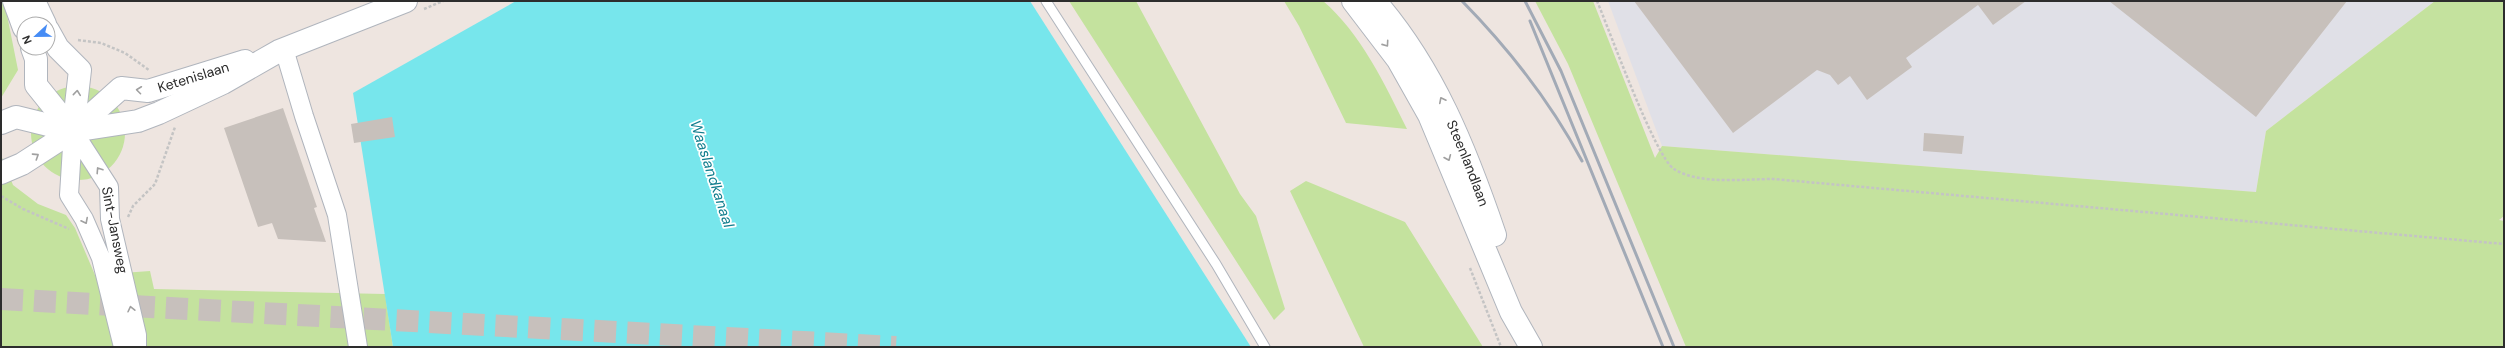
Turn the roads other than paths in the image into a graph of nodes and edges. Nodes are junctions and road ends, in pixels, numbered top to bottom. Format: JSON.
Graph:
{"nodes":[{"id":1,"x":14,"y":1,"type":"edge"},
{"id":2,"x":34,"y":1,"type":"edge"},
{"id":3,"x":1046,"y":1,"type":"edge"},
{"id":4,"x":1373,"y":4,"type":"edge"},
{"id":5,"x":413,"y":5,"type":"edge"},
{"id":6,"x":20,"y":16,"type":"edge"},
{"id":7,"x":41,"y":16,"type":"edge"},
{"id":8,"x":56,"y":44,"type":"edge"},
{"id":9,"x":282,"y":50,"type":"junction"},
{"id":10,"x":35,"y":56,"type":"edge"},
{"id":11,"x":1,"y":123,"type":"edge"},
{"id":12,"x":74,"y":131,"type":"junction"},
{"id":13,"x":1,"y":173,"type":"edge"},
{"id":14,"x":1528,"y":341,"type":"edge"},
{"id":15,"x":122,"y":347,"type":"edge"},
{"id":16,"x":137,"y":347,"type":"edge"},
{"id":17,"x":358,"y":347,"type":"edge"},
{"id":18,"x":1265,"y":347,"type":"edge"}],
"edges":[{"from":1,"to":6,"type":"main road"},
{"from":2,"to":7,"type":"main road"},
{"from":3,"to":18,"type":"lane"},
{"from":4,"to":14,"type":"main road","name":"Steenlandlaan"},
{"from":5,"to":9,"type":"main road","name":"Ketenislaan"},
{"from":12,"to":8,"type":"main road","one_way":true},
{"from":9,"to":12,"type":"main road","name":"Ketenislaan"},
{"from":9,"to":12,"type":"main road","name":"Ketenislaan","one_way":true},
{"from":9,"to":17,"type":"street"},
{"from":10,"to":12,"type":"main road"},
{"from":11,"to":12,"type":"main road"},
{"from":13,"to":12,"type":"main road","one_way":true},
{"from":12,"to":15,"type":"street","name":"Sint-Jansweg","one_way":true},
{"from":16,"to":12,"type":"street","name":"Sint-Jansweg","one_way":true}]}
